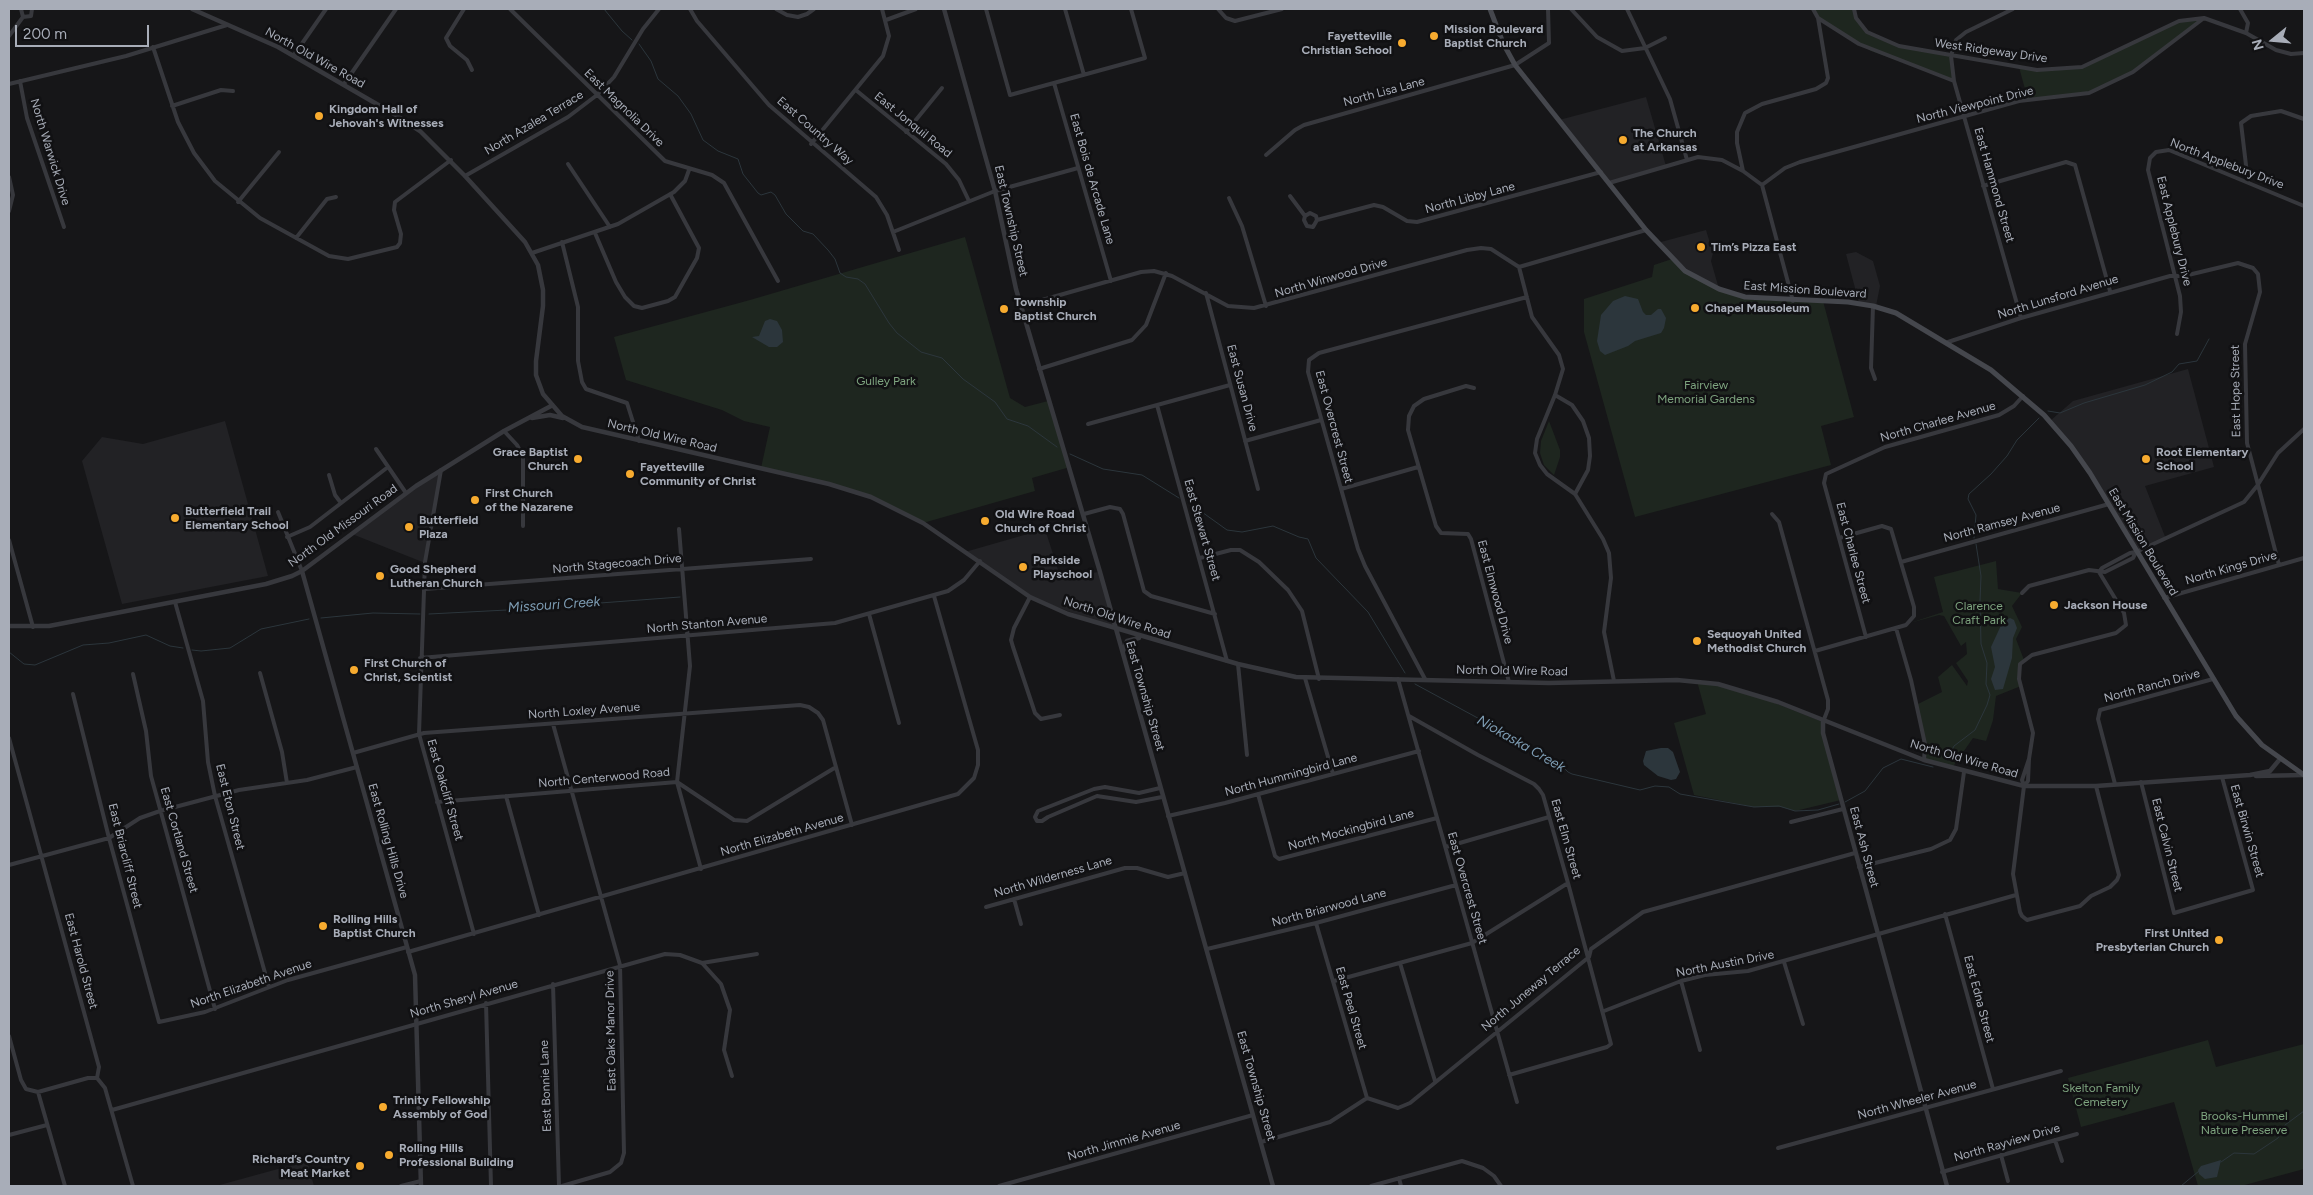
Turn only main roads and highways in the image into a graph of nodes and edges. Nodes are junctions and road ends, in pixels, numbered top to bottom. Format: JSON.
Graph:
{"nodes":[{"id":1,"x":1490,"y":9,"type":"edge"},
{"id":2,"x":2304,"y":775,"type":"edge"}],
"edges":[{"from":1,"to":2,"type":"main road","name":"East Mission Boulevard"}]}
